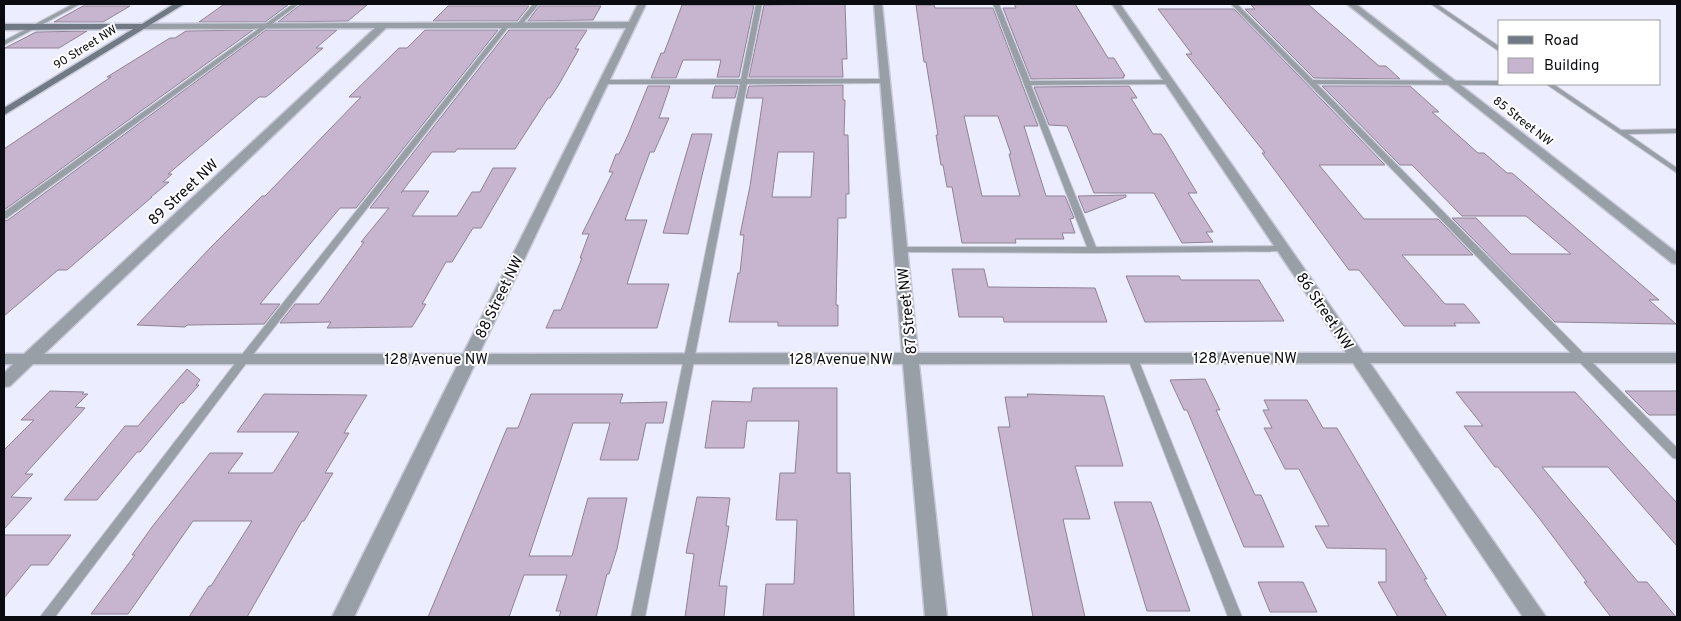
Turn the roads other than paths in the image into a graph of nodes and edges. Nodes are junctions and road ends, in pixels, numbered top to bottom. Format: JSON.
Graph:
{"nodes":[{"id":1,"x":77,"y":4,"type":"edge"},
{"id":2,"x":180,"y":4,"type":"edge"},
{"id":3,"x":296,"y":4,"type":"edge"},
{"id":4,"x":536,"y":4,"type":"edge"},
{"id":5,"x":642,"y":4,"type":"edge"},
{"id":6,"x":759,"y":4,"type":"edge"},
{"id":7,"x":878,"y":4,"type":"edge"},
{"id":8,"x":996,"y":4,"type":"edge"},
{"id":9,"x":1116,"y":4,"type":"edge"},
{"id":10,"x":1234,"y":4,"type":"edge"},
{"id":11,"x":1351,"y":4,"type":"edge"},
{"id":12,"x":1434,"y":4,"type":"edge"},
{"id":13,"x":265,"y":25,"type":"junction"},
{"id":14,"x":384,"y":25,"type":"junction"},
{"id":15,"x":507,"y":25,"type":"junction"},
{"id":16,"x":519,"y":25,"type":"junction"},
{"id":17,"x":632,"y":25,"type":"junction"},
{"id":18,"x":142,"y":26,"type":"junction"},
{"id":19,"x":4,"y":27,"type":"edge"},
{"id":20,"x":35,"y":27,"type":"junction"},
{"id":21,"x":4,"y":44,"type":"edge"},
{"id":22,"x":1498,"y":49,"type":"edge"},
{"id":23,"x":885,"y":81,"type":"junction"},
{"id":24,"x":604,"y":82,"type":"junction"},
{"id":25,"x":744,"y":82,"type":"junction"},
{"id":26,"x":1026,"y":82,"type":"junction"},
{"id":27,"x":1170,"y":82,"type":"junction"},
{"id":28,"x":1311,"y":82,"type":"junction"},
{"id":29,"x":1453,"y":83,"type":"junction"},
{"id":30,"x":1498,"y":83,"type":"edge"},
{"id":31,"x":1550,"y":85,"type":"edge"},
{"id":32,"x":4,"y":112,"type":"edge"},
{"id":33,"x":1677,"y":131,"type":"edge"},
{"id":34,"x":1620,"y":132,"type":"junction"},
{"id":35,"x":1677,"y":171,"type":"edge"},
{"id":36,"x":4,"y":216,"type":"edge"},
{"id":37,"x":900,"y":250,"type":"junction"},
{"id":38,"x":1093,"y":250,"type":"junction"},
{"id":39,"x":1283,"y":250,"type":"junction"},
{"id":40,"x":1677,"y":260,"type":"edge"},
{"id":41,"x":1357,"y":358,"type":"junction"},
{"id":42,"x":1582,"y":358,"type":"junction"},
{"id":43,"x":1677,"y":358,"type":"edge"},
{"id":44,"x":4,"y":359,"type":"edge"},
{"id":45,"x":28,"y":359,"type":"junction"},
{"id":46,"x":244,"y":359,"type":"junction"},
{"id":47,"x":468,"y":359,"type":"junction"},
{"id":48,"x":690,"y":359,"type":"junction"},
{"id":49,"x":912,"y":359,"type":"junction"},
{"id":50,"x":1133,"y":359,"type":"junction"},
{"id":51,"x":4,"y":382,"type":"edge"},
{"id":52,"x":1677,"y":455,"type":"edge"},
{"id":53,"x":47,"y":617,"type":"edge"},
{"id":54,"x":343,"y":617,"type":"edge"},
{"id":55,"x":638,"y":617,"type":"edge"},
{"id":56,"x":936,"y":617,"type":"edge"},
{"id":57,"x":1235,"y":617,"type":"edge"},
{"id":58,"x":1535,"y":617,"type":"edge"}],
"edges":[{"from":1,"to":20,"type":"lane"},
{"from":2,"to":18,"type":"street","name":"90 Street NW"},
{"from":3,"to":13,"type":"lane"},
{"from":4,"to":16,"type":"lane"},
{"from":5,"to":17,"type":"street","name":"88 Street NW"},
{"from":6,"to":25,"type":"lane"},
{"from":7,"to":23,"type":"street","name":"87 Street NW"},
{"from":8,"to":26,"type":"lane"},
{"from":9,"to":27,"type":"street","name":"86 Street NW"},
{"from":10,"to":28,"type":"lane"},
{"from":11,"to":29,"type":"street","name":"85 Street NW"},
{"from":12,"to":22,"type":"lane"},
{"from":13,"to":14,"type":"street"},
{"from":13,"to":18,"type":"street"},
{"from":13,"to":36,"type":"lane"},
{"from":14,"to":15,"type":"street"},
{"from":14,"to":45,"type":"street","name":"89 Street NW"},
{"from":15,"to":16,"type":"street"},
{"from":15,"to":46,"type":"lane"},
{"from":16,"to":17,"type":"street"},
{"from":17,"to":24,"type":"street","name":"88 Street NW"},
{"from":18,"to":20,"type":"street"},
{"from":18,"to":32,"type":"street","name":"90 Street NW"},
{"from":19,"to":20,"type":"street"},
{"from":20,"to":21,"type":"lane"},
{"from":23,"to":25,"type":"lane"},
{"from":23,"to":37,"type":"street","name":"87 Street NW"},
{"from":24,"to":25,"type":"lane"},
{"from":24,"to":47,"type":"street","name":"88 Street NW"},
{"from":25,"to":48,"type":"lane"},
{"from":26,"to":27,"type":"lane"},
{"from":26,"to":38,"type":"lane"},
{"from":27,"to":39,"type":"street","name":"86 Street NW"},
{"from":28,"to":29,"type":"lane"},
{"from":28,"to":42,"type":"lane"},
{"from":29,"to":30,"type":"lane"},
{"from":29,"to":40,"type":"street","name":"85 Street NW"},
{"from":31,"to":34,"type":"lane"},
{"from":33,"to":34,"type":"lane"},
{"from":34,"to":35,"type":"lane"},
{"from":37,"to":38,"type":"lane"},
{"from":37,"to":49,"type":"street","name":"87 Street NW"},
{"from":38,"to":39,"type":"lane"},
{"from":39,"to":41,"type":"street","name":"86 Street NW"},
{"from":41,"to":42,"type":"street","name":"128 Avenue NW"},
{"from":41,"to":50,"type":"street","name":"128 Avenue NW"},
{"from":41,"to":58,"type":"street","name":"86 Street NW"},
{"from":42,"to":43,"type":"street","name":"128 Avenue NW"},
{"from":42,"to":52,"type":"lane"},
{"from":44,"to":45,"type":"street","name":"128 Avenue NW"},
{"from":45,"to":46,"type":"street","name":"128 Avenue NW"},
{"from":45,"to":51,"type":"street","name":"89 Street NW"},
{"from":46,"to":47,"type":"street","name":"128 Avenue NW"},
{"from":46,"to":53,"type":"lane"},
{"from":47,"to":48,"type":"street","name":"128 Avenue NW"},
{"from":47,"to":54,"type":"street","name":"88 Street NW"},
{"from":48,"to":49,"type":"street","name":"128 Avenue NW"},
{"from":48,"to":55,"type":"lane"},
{"from":49,"to":50,"type":"street","name":"128 Avenue NW"},
{"from":49,"to":56,"type":"street","name":"87 Street NW"},
{"from":50,"to":57,"type":"lane"}]}
